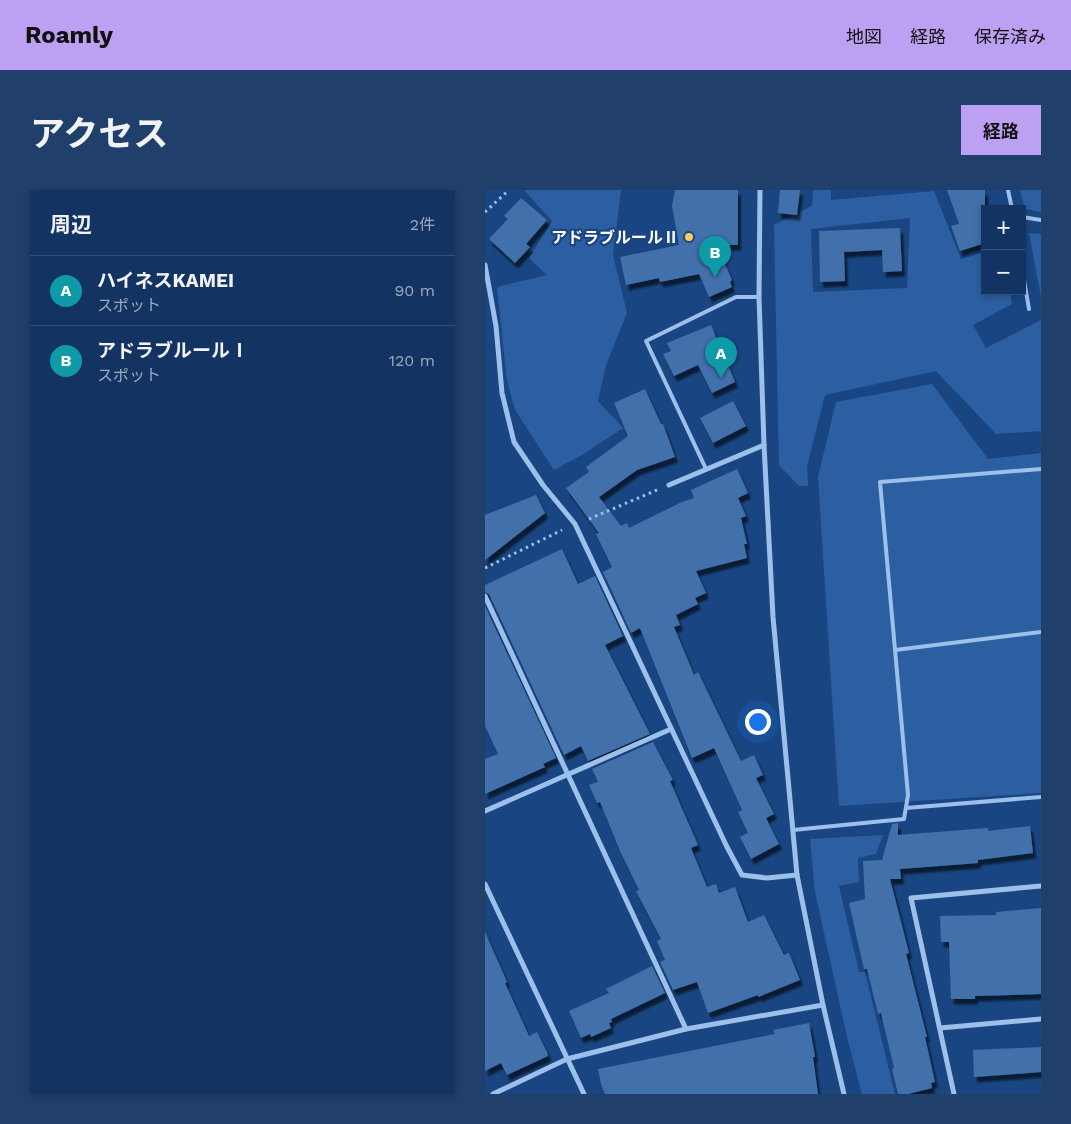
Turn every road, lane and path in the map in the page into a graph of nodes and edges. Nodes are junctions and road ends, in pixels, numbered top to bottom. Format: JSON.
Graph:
{"nodes":[{"id":1,"x":509,"y":190,"type":"edge"},
{"id":2,"x":760,"y":190,"type":"edge"},
{"id":3,"x":1008,"y":190,"type":"edge"},
{"id":4,"x":1011,"y":205,"type":"edge"},
{"id":5,"x":485,"y":212,"type":"edge"},
{"id":6,"x":1026,"y":218,"type":"edge"},
{"id":7,"x":1041,"y":220,"type":"edge"},
{"id":8,"x":485,"y":265,"type":"edge"},
{"id":9,"x":1026,"y":291,"type":"edge"},
{"id":10,"x":759,"y":297,"type":"junction"},
{"id":11,"x":1029,"y":309,"type":"dead end"},
{"id":12,"x":764,"y":445,"type":"junction"},
{"id":13,"x":706,"y":469,"type":"junction"},
{"id":14,"x":1041,"y":469,"type":"edge"},
{"id":15,"x":669,"y":485,"type":"joint"},
{"id":16,"x":575,"y":524,"type":"junction"},
{"id":17,"x":485,"y":568,"type":"edge"},
{"id":18,"x":485,"y":596,"type":"edge"},
{"id":19,"x":1041,"y":632,"type":"edge"},
{"id":20,"x":895,"y":650,"type":"junction"},
{"id":21,"x":671,"y":729,"type":"junction"},
{"id":22,"x":568,"y":775,"type":"junction"},
{"id":23,"x":1041,"y":797,"type":"edge"},
{"id":24,"x":906,"y":808,"type":"junction"},
{"id":25,"x":485,"y":811,"type":"edge"},
{"id":26,"x":793,"y":830,"type":"junction"},
{"id":27,"x":797,"y":875,"type":"junction"},
{"id":28,"x":485,"y":884,"type":"edge"},
{"id":29,"x":1041,"y":886,"type":"edge"},
{"id":30,"x":823,"y":1005,"type":"junction"},
{"id":31,"x":1041,"y":1019,"type":"edge"},
{"id":32,"x":940,"y":1028,"type":"junction"},
{"id":33,"x":686,"y":1029,"type":"junction"},
{"id":34,"x":567,"y":1059,"type":"junction"},
{"id":35,"x":493,"y":1094,"type":"edge"},
{"id":36,"x":584,"y":1094,"type":"edge"},
{"id":37,"x":844,"y":1094,"type":"edge"},
{"id":38,"x":954,"y":1094,"type":"edge"}],
"edges":[{"from":1,"to":5,"type":"path"},
{"from":2,"to":10,"type":"street"},
{"from":3,"to":4,"type":"lane"},
{"from":6,"to":7,"type":"lane"},
{"from":8,"to":16,"type":"street"},
{"from":9,"to":11,"type":"lane"},
{"from":10,"to":12,"type":"street"},
{"from":10,"to":13,"type":"lane"},
{"from":12,"to":13,"type":"street"},
{"from":12,"to":26,"type":"street"},
{"from":13,"to":15,"type":"street"},
{"from":14,"to":20,"type":"lane"},
{"from":15,"to":16,"type":"path"},
{"from":16,"to":17,"type":"path"},
{"from":16,"to":21,"type":"street"},
{"from":18,"to":22,"type":"street"},
{"from":19,"to":20,"type":"lane"},
{"from":20,"to":24,"type":"lane"},
{"from":21,"to":22,"type":"street"},
{"from":21,"to":27,"type":"street"},
{"from":22,"to":25,"type":"street"},
{"from":22,"to":33,"type":"street"},
{"from":23,"to":24,"type":"lane"},
{"from":24,"to":26,"type":"lane"},
{"from":26,"to":27,"type":"street"},
{"from":27,"to":30,"type":"street"},
{"from":28,"to":34,"type":"street"},
{"from":29,"to":32,"type":"street"},
{"from":30,"to":33,"type":"street"},
{"from":30,"to":37,"type":"street"},
{"from":31,"to":32,"type":"street"},
{"from":32,"to":38,"type":"street"},
{"from":33,"to":34,"type":"street"},
{"from":34,"to":35,"type":"street"},
{"from":34,"to":36,"type":"street"}]}
